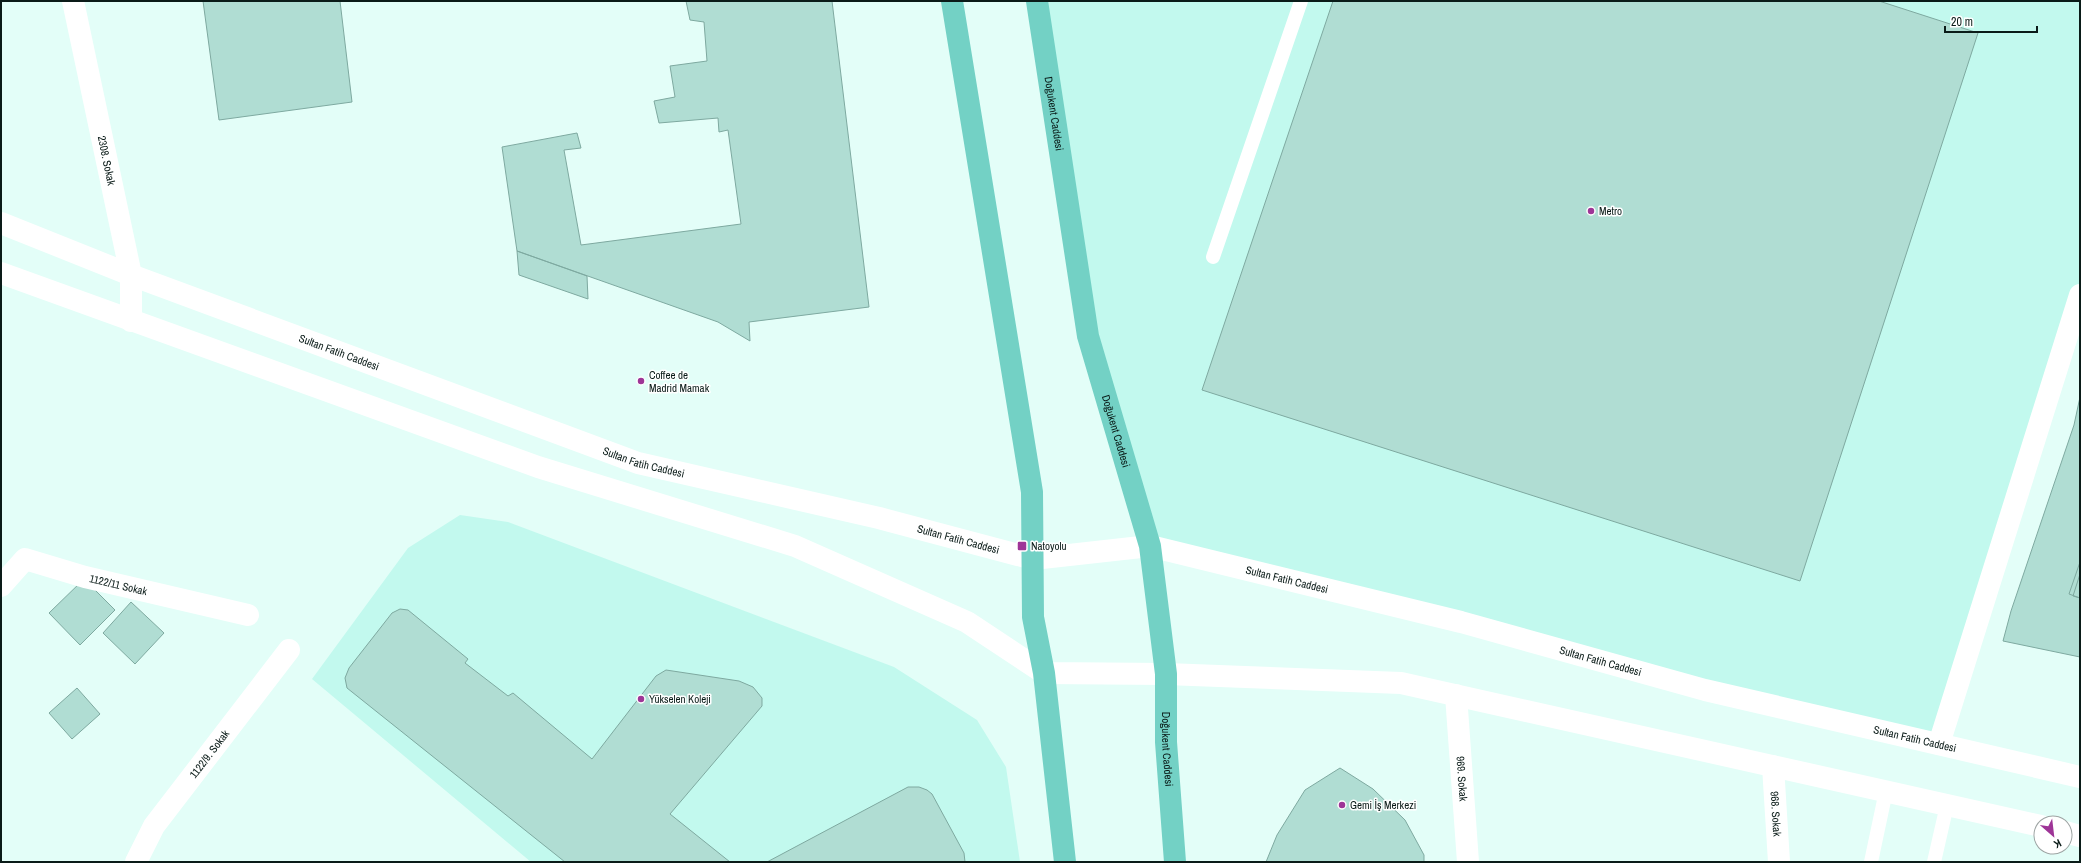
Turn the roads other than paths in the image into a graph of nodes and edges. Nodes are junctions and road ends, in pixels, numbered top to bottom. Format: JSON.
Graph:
{"nodes":[{"id":1,"x":73,"y":1,"type":"edge"},
{"id":2,"x":952,"y":1,"type":"edge"},
{"id":3,"x":1037,"y":1,"type":"edge"},
{"id":4,"x":1302,"y":1,"type":"edge"},
{"id":5,"x":1,"y":223,"type":"edge"},
{"id":6,"x":1214,"y":257,"type":"dead end"},
{"id":7,"x":1,"y":273,"type":"edge"},
{"id":8,"x":132,"y":275,"type":"junction"},
{"id":9,"x":2080,"y":295,"type":"edge"},
{"id":10,"x":131,"y":321,"type":"junction"},
{"id":11,"x":1150,"y":546,"type":"junction"},
{"id":12,"x":1033,"y":559,"type":"junction"},
{"id":13,"x":1,"y":586,"type":"edge"},
{"id":14,"x":248,"y":615,"type":"dead end"},
{"id":15,"x":289,"y":650,"type":"dead end"},
{"id":16,"x":1044,"y":673,"type":"junction"},
{"id":17,"x":1166,"y":674,"type":"junction"},
{"id":18,"x":1456,"y":695,"type":"junction"},
{"id":19,"x":1939,"y":744,"type":"junction"},
{"id":20,"x":1773,"y":766,"type":"junction"},
{"id":21,"x":2080,"y":777,"type":"edge"},
{"id":22,"x":1886,"y":792,"type":"junction"},
{"id":23,"x":1947,"y":805,"type":"junction"},
{"id":24,"x":2033,"y":824,"type":"edge"},
{"id":25,"x":136,"y":862,"type":"edge"},
{"id":26,"x":1066,"y":862,"type":"edge"},
{"id":27,"x":1175,"y":862,"type":"edge"},
{"id":28,"x":1468,"y":862,"type":"edge"},
{"id":29,"x":1779,"y":862,"type":"edge"},
{"id":30,"x":1871,"y":862,"type":"edge"},
{"id":31,"x":1934,"y":862,"type":"edge"}],
"edges":[{"from":1,"to":8,"type":"street","name":"2308. Sokak"},
{"from":2,"to":12,"type":"main road"},
{"from":3,"to":11,"type":"main road","name":"Doğukent Caddesi"},
{"from":4,"to":6,"type":"lane"},
{"from":5,"to":8,"type":"street","name":"Sultan Fatih Caddesi"},
{"from":7,"to":10,"type":"street"},
{"from":8,"to":10,"type":"street","name":"2308. Sokak"},
{"from":8,"to":12,"type":"street","name":"Sultan Fatih Caddesi"},
{"from":9,"to":19,"type":"street"},
{"from":10,"to":16,"type":"street"},
{"from":11,"to":12,"type":"street","name":"Sultan Fatih Caddesi"},
{"from":11,"to":17,"type":"main road","name":"Doğukent Caddesi"},
{"from":11,"to":19,"type":"street","name":"Sultan Fatih Caddesi"},
{"from":12,"to":16,"type":"main road"},
{"from":13,"to":14,"type":"street","name":"1122/11 Sokak"},
{"from":15,"to":25,"type":"street","name":"1122/9. Sokak"},
{"from":16,"to":17,"type":"street"},
{"from":16,"to":26,"type":"main road"},
{"from":17,"to":18,"type":"street"},
{"from":17,"to":27,"type":"main road","name":"Doğukent Caddesi"},
{"from":18,"to":20,"type":"street"},
{"from":18,"to":28,"type":"street","name":"969. Sokak"},
{"from":19,"to":21,"type":"street","name":"Sultan Fatih Caddesi"},
{"from":20,"to":22,"type":"street"},
{"from":20,"to":29,"type":"street","name":"968. Sokak"},
{"from":22,"to":23,"type":"street"},
{"from":22,"to":30,"type":"lane"},
{"from":23,"to":24,"type":"street"},
{"from":23,"to":31,"type":"lane"}]}
